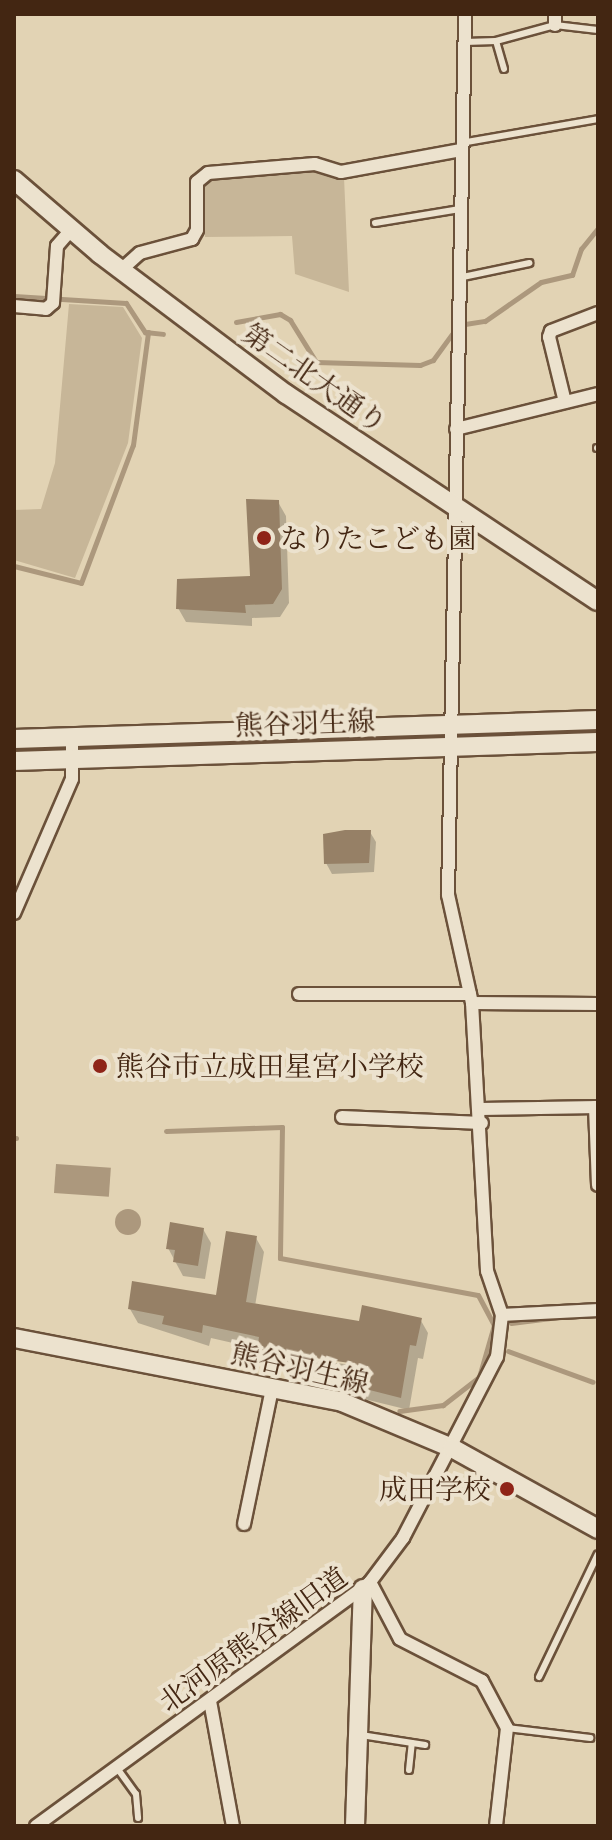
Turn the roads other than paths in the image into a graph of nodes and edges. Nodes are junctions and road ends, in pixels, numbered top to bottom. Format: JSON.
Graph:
{"nodes":[{"id":1,"x":465,"y":14,"type":"edge"},
{"id":2,"x":555,"y":19,"type":"edge"},
{"id":3,"x":598,"y":30,"type":"edge"},
{"id":4,"x":496,"y":41,"type":"junction"},
{"id":5,"x":465,"y":42,"type":"junction"},
{"id":6,"x":504,"y":69,"type":"dead end"},
{"id":7,"x":598,"y":119,"type":"edge"},
{"id":8,"x":461,"y":146,"type":"junction"},
{"id":9,"x":14,"y":180,"type":"edge"},
{"id":10,"x":460,"y":209,"type":"junction"},
{"id":11,"x":375,"y":223,"type":"dead end"},
{"id":12,"x":72,"y":229,"type":"junction"},
{"id":13,"x":529,"y":263,"type":"dead end"},
{"id":14,"x":121,"y":270,"type":"junction"},
{"id":15,"x":458,"y":278,"type":"junction"},
{"id":16,"x":14,"y":306,"type":"edge"},
{"id":17,"x":598,"y":313,"type":"edge"},
{"id":18,"x":598,"y":394,"type":"edge"},
{"id":19,"x":565,"y":402,"type":"junction"},
{"id":20,"x":456,"y":429,"type":"junction"},
{"id":21,"x":453,"y":508,"type":"junction"},
{"id":22,"x":596,"y":596,"type":"edge"},
{"id":23,"x":598,"y":720,"type":"edge"},
{"id":24,"x":448,"y":725,"type":"junction"},
{"id":25,"x":72,"y":738,"type":"junction"},
{"id":26,"x":14,"y":739,"type":"edge"},
{"id":27,"x":598,"y":742,"type":"edge"},
{"id":28,"x":448,"y":745,"type":"junction"},
{"id":29,"x":73,"y":760,"type":"junction"},
{"id":30,"x":14,"y":761,"type":"edge"},
{"id":31,"x":14,"y":913,"type":"edge"},
{"id":32,"x":299,"y":994,"type":"dead end"},
{"id":33,"x":471,"y":998,"type":"junction"},
{"id":34,"x":598,"y":1004,"type":"edge"},
{"id":35,"x":597,"y":1107,"type":"edge"},
{"id":36,"x":481,"y":1109,"type":"junction"},
{"id":37,"x":342,"y":1117,"type":"dead end"},
{"id":38,"x":482,"y":1123,"type":"junction"},
{"id":39,"x":598,"y":1185,"type":"edge"},
{"id":40,"x":598,"y":1310,"type":"edge"},
{"id":41,"x":502,"y":1315,"type":"junction"},
{"id":42,"x":14,"y":1338,"type":"edge"},
{"id":43,"x":272,"y":1389,"type":"junction"},
{"id":44,"x":452,"y":1448,"type":"junction"},
{"id":45,"x":244,"y":1524,"type":"dead end"},
{"id":46,"x":598,"y":1529,"type":"edge"},
{"id":47,"x":598,"y":1554,"type":"edge"},
{"id":48,"x":367,"y":1586,"type":"junction"},
{"id":49,"x":539,"y":1677,"type":"dead end"},
{"id":50,"x":210,"y":1701,"type":"junction"},
{"id":51,"x":507,"y":1728,"type":"junction"},
{"id":52,"x":358,"y":1734,"type":"junction"},
{"id":53,"x":590,"y":1738,"type":"dead end"},
{"id":54,"x":412,"y":1743,"type":"junction"},
{"id":55,"x":425,"y":1745,"type":"dead end"},
{"id":56,"x":116,"y":1767,"type":"junction"},
{"id":57,"x":409,"y":1770,"type":"dead end"},
{"id":58,"x":138,"y":1818,"type":"dead end"},
{"id":59,"x":36,"y":1826,"type":"edge"},
{"id":60,"x":233,"y":1826,"type":"edge"},
{"id":61,"x":355,"y":1826,"type":"edge"},
{"id":62,"x":496,"y":1826,"type":"edge"}],
"edges":[{"from":1,"to":5,"type":"street"},
{"from":2,"to":3,"type":"lane"},
{"from":2,"to":4,"type":"lane"},
{"from":4,"to":5,"type":"lane"},
{"from":4,"to":6,"type":"lane"},
{"from":5,"to":8,"type":"street"},
{"from":7,"to":8,"type":"lane"},
{"from":8,"to":10,"type":"street"},
{"from":8,"to":14,"type":"street"},
{"from":9,"to":12,"type":"main road","name":"第二北大通り"},
{"from":10,"to":11,"type":"lane"},
{"from":10,"to":15,"type":"street"},
{"from":12,"to":14,"type":"main road","name":"第二北大通り"},
{"from":12,"to":16,"type":"street"},
{"from":13,"to":15,"type":"lane"},
{"from":14,"to":21,"type":"main road","name":"第二北大通り"},
{"from":15,"to":20,"type":"street"},
{"from":17,"to":19,"type":"street"},
{"from":18,"to":19,"type":"street"},
{"from":19,"to":20,"type":"street"},
{"from":20,"to":21,"type":"street"},
{"from":21,"to":22,"type":"main road","name":"第二北大通り"},
{"from":21,"to":24,"type":"street"},
{"from":23,"to":24,"type":"main road","name":"熊谷羽生線"},
{"from":24,"to":25,"type":"main road","name":"熊谷羽生線"},
{"from":24,"to":28,"type":"street"},
{"from":25,"to":26,"type":"main road","name":"熊谷羽生線"},
{"from":25,"to":29,"type":"street"},
{"from":27,"to":28,"type":"main road","name":"熊谷羽生線"},
{"from":28,"to":29,"type":"main road","name":"熊谷羽生線"},
{"from":28,"to":33,"type":"street"},
{"from":29,"to":30,"type":"main road","name":"熊谷羽生線"},
{"from":29,"to":31,"type":"street"},
{"from":32,"to":33,"type":"street"},
{"from":33,"to":34,"type":"street"},
{"from":33,"to":36,"type":"street"},
{"from":35,"to":36,"type":"street"},
{"from":35,"to":39,"type":"street"},
{"from":36,"to":38,"type":"street"},
{"from":37,"to":38,"type":"street"},
{"from":38,"to":41,"type":"street"},
{"from":40,"to":41,"type":"street"},
{"from":41,"to":44,"type":"street","name":"北河原熊谷線旧道"},
{"from":42,"to":43,"type":"main road","name":"熊谷羽生線"},
{"from":43,"to":44,"type":"main road","name":"熊谷羽生線"},
{"from":43,"to":45,"type":"street"},
{"from":44,"to":46,"type":"main road","name":"熊谷羽生線"},
{"from":44,"to":48,"type":"street","name":"北河原熊谷線旧道"},
{"from":47,"to":49,"type":"lane"},
{"from":48,"to":50,"type":"street","name":"北河原熊谷線旧道"},
{"from":48,"to":51,"type":"street"},
{"from":48,"to":52,"type":"main road"},
{"from":50,"to":56,"type":"street","name":"北河原熊谷線旧道"},
{"from":50,"to":60,"type":"street"},
{"from":51,"to":53,"type":"lane"},
{"from":51,"to":62,"type":"street"},
{"from":52,"to":54,"type":"lane"},
{"from":52,"to":61,"type":"main road"},
{"from":54,"to":55,"type":"lane"},
{"from":54,"to":57,"type":"lane"},
{"from":56,"to":58,"type":"lane"},
{"from":56,"to":59,"type":"street","name":"北河原熊谷線旧道"}]}
